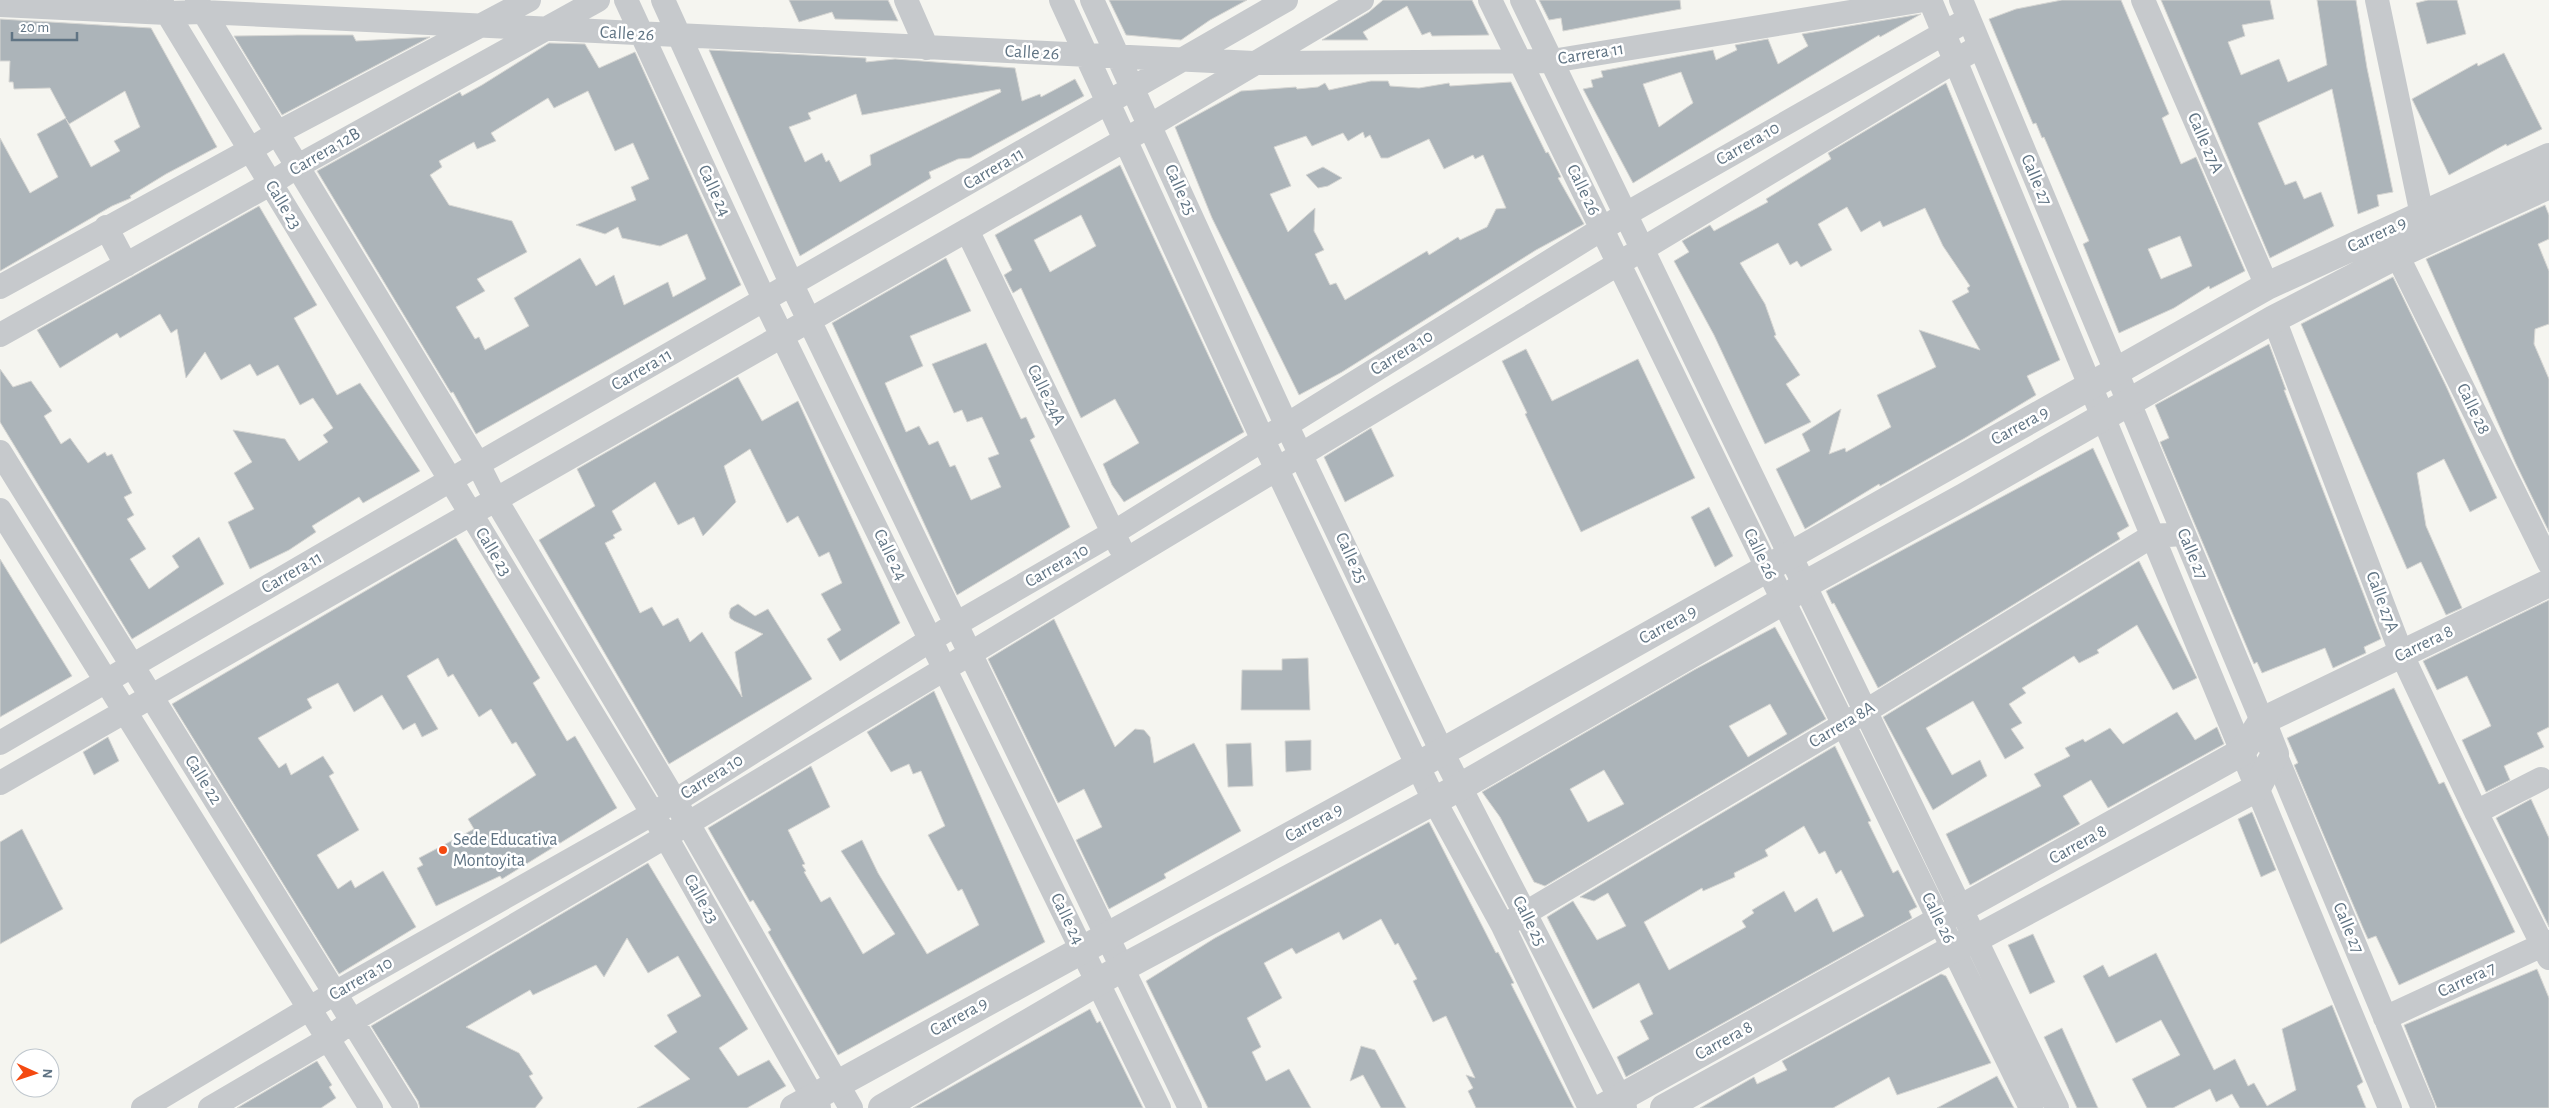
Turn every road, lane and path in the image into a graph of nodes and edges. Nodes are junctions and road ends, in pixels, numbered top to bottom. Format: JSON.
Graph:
{"nodes":[{"id":1,"x":528,"y":0,"type":"edge"},
{"id":2,"x":598,"y":0,"type":"edge"},
{"id":3,"x":626,"y":0,"type":"edge"},
{"id":4,"x":663,"y":0,"type":"edge"},
{"id":5,"x":906,"y":0,"type":"edge"},
{"id":6,"x":1061,"y":0,"type":"edge"},
{"id":7,"x":1092,"y":0,"type":"edge"},
{"id":8,"x":1286,"y":0,"type":"edge"},
{"id":9,"x":1362,"y":0,"type":"edge"},
{"id":10,"x":1490,"y":0,"type":"edge"},
{"id":11,"x":1522,"y":0,"type":"edge"},
{"id":12,"x":1924,"y":0,"type":"edge"},
{"id":13,"x":1930,"y":0,"type":"edge"},
{"id":14,"x":2143,"y":0,"type":"edge"},
{"id":15,"x":2376,"y":0,"type":"edge"},
{"id":16,"x":0,"y":5,"type":"edge"},
{"id":17,"x":163,"y":6,"type":"edge"},
{"id":18,"x":200,"y":6,"type":"edge"},
{"id":19,"x":1965,"y":9,"type":"edge"},
{"id":20,"x":480,"y":28,"type":"junction"},
{"id":21,"x":541,"y":30,"type":"junction"},
{"id":22,"x":1943,"y":32,"type":"junction"},
{"id":23,"x":642,"y":35,"type":"junction"},
{"id":24,"x":680,"y":37,"type":"junction"},
{"id":25,"x":1980,"y":46,"type":"junction"},
{"id":26,"x":927,"y":48,"type":"junction"},
{"id":27,"x":1087,"y":56,"type":"junction"},
{"id":28,"x":1119,"y":57,"type":"junction"},
{"id":29,"x":1179,"y":60,"type":"junction"},
{"id":30,"x":1552,"y":61,"type":"junction"},
{"id":31,"x":1955,"y":61,"type":"junction"},
{"id":32,"x":1520,"y":62,"type":"junction"},
{"id":33,"x":1254,"y":64,"type":"junction"},
{"id":34,"x":1133,"y":88,"type":"junction"},
{"id":35,"x":1109,"y":102,"type":"junction"},
{"id":36,"x":1150,"y":125,"type":"junction"},
{"id":37,"x":277,"y":133,"type":"junction"},
{"id":38,"x":1126,"y":139,"type":"junction"},
{"id":39,"x":250,"y":150,"type":"junction"},
{"id":40,"x":2549,"y":157,"type":"edge"},
{"id":41,"x":298,"y":166,"type":"junction"},
{"id":42,"x":270,"y":184,"type":"junction"},
{"id":43,"x":2549,"y":185,"type":"edge"},
{"id":44,"x":1626,"y":214,"type":"junction"},
{"id":45,"x":2422,"y":215,"type":"junction"},
{"id":46,"x":106,"y":228,"type":"junction"},
{"id":47,"x":967,"y":230,"type":"junction"},
{"id":48,"x":1602,"y":230,"type":"junction"},
{"id":49,"x":1643,"y":248,"type":"junction"},
{"id":50,"x":2397,"y":256,"type":"junction"},
{"id":51,"x":1619,"y":263,"type":"junction"},
{"id":52,"x":126,"y":265,"type":"junction"},
{"id":53,"x":792,"y":285,"type":"junction"},
{"id":54,"x":2268,"y":286,"type":"junction"},
{"id":55,"x":0,"y":287,"type":"edge"},
{"id":56,"x":765,"y":301,"type":"junction"},
{"id":57,"x":2274,"y":319,"type":"junction"},
{"id":58,"x":809,"y":320,"type":"junction"},
{"id":59,"x":0,"y":335,"type":"edge"},
{"id":60,"x":782,"y":336,"type":"junction"},
{"id":61,"x":1426,"y":338,"type":"junction"},
{"id":62,"x":1446,"y":367,"type":"junction"},
{"id":63,"x":2116,"y":373,"type":"junction"},
{"id":64,"x":2090,"y":387,"type":"junction"},
{"id":65,"x":2129,"y":403,"type":"junction"},
{"id":66,"x":2102,"y":417,"type":"junction"},
{"id":67,"x":1286,"y":424,"type":"junction"},
{"id":68,"x":1262,"y":438,"type":"junction"},
{"id":69,"x":0,"y":452,"type":"edge"},
{"id":70,"x":1302,"y":454,"type":"junction"},
{"id":71,"x":478,"y":464,"type":"junction"},
{"id":72,"x":1278,"y":468,"type":"junction"},
{"id":73,"x":450,"y":481,"type":"junction"},
{"id":74,"x":496,"y":500,"type":"junction"},
{"id":75,"x":0,"y":510,"type":"edge"},
{"id":76,"x":470,"y":514,"type":"junction"},
{"id":77,"x":1113,"y":533,"type":"junction"},
{"id":78,"x":2183,"y":534,"type":"junction"},
{"id":79,"x":2152,"y":536,"type":"junction"},
{"id":80,"x":1127,"y":559,"type":"junction"},
{"id":81,"x":1779,"y":562,"type":"junction"},
{"id":82,"x":2549,"y":563,"type":"edge"},
{"id":83,"x":2549,"y":583,"type":"edge"},
{"id":84,"x":1804,"y":585,"type":"junction"},
{"id":85,"x":1783,"y":601,"type":"junction"},
{"id":86,"x":956,"y":624,"type":"junction"},
{"id":87,"x":931,"y":640,"type":"junction"},
{"id":88,"x":970,"y":653,"type":"junction"},
{"id":89,"x":2402,"y":655,"type":"junction"},
{"id":90,"x":132,"y":665,"type":"junction"},
{"id":91,"x":944,"y":669,"type":"junction"},
{"id":92,"x":105,"y":680,"type":"junction"},
{"id":93,"x":151,"y":697,"type":"junction"},
{"id":94,"x":1865,"y":711,"type":"junction"},
{"id":95,"x":125,"y":712,"type":"junction"},
{"id":96,"x":2262,"y":721,"type":"junction"},
{"id":97,"x":1844,"y":725,"type":"junction"},
{"id":98,"x":0,"y":742,"type":"edge"},
{"id":99,"x":2242,"y":752,"type":"junction"},
{"id":100,"x":2275,"y":754,"type":"junction"},
{"id":101,"x":1430,"y":758,"type":"junction"},
{"id":102,"x":2541,"y":779,"type":"dead end"},
{"id":103,"x":0,"y":783,"type":"edge"},
{"id":104,"x":1460,"y":787,"type":"junction"},
{"id":105,"x":2257,"y":788,"type":"junction"},
{"id":106,"x":1434,"y":800,"type":"junction"},
{"id":107,"x":675,"y":801,"type":"junction"},
{"id":108,"x":2476,"y":812,"type":"junction"},
{"id":109,"x":653,"y":814,"type":"junction"},
{"id":110,"x":687,"y":824,"type":"junction"},
{"id":111,"x":666,"y":837,"type":"junction"},
{"id":112,"x":1525,"y":914,"type":"junction"},
{"id":113,"x":1950,"y":915,"type":"junction"},
{"id":114,"x":1503,"y":926,"type":"junction"},
{"id":115,"x":1107,"y":936,"type":"junction"},
{"id":116,"x":1964,"y":944,"type":"junction"},
{"id":117,"x":2547,"y":948,"type":"edge"},
{"id":118,"x":1082,"y":950,"type":"junction"},
{"id":119,"x":1122,"y":968,"type":"junction"},
{"id":120,"x":1099,"y":984,"type":"junction"},
{"id":121,"x":335,"y":993,"type":"junction"},
{"id":122,"x":310,"y":1010,"type":"junction"},
{"id":123,"x":2385,"y":1018,"type":"junction"},
{"id":124,"x":352,"y":1021,"type":"junction"},
{"id":125,"x":328,"y":1039,"type":"junction"},
{"id":126,"x":836,"y":1084,"type":"junction"},
{"id":127,"x":809,"y":1104,"type":"edge"},
{"id":128,"x":1616,"y":1105,"type":"edge"},
{"id":129,"x":143,"y":1108,"type":"edge"},
{"id":130,"x":210,"y":1108,"type":"edge"},
{"id":131,"x":370,"y":1108,"type":"edge"},
{"id":132,"x":406,"y":1108,"type":"edge"},
{"id":133,"x":851,"y":1108,"type":"edge"},
{"id":134,"x":882,"y":1108,"type":"edge"},
{"id":135,"x":1159,"y":1108,"type":"edge"},
{"id":136,"x":1190,"y":1108,"type":"edge"},
{"id":137,"x":1590,"y":1108,"type":"edge"},
{"id":138,"x":1664,"y":1108,"type":"edge"},
{"id":139,"x":2030,"y":1108,"type":"edge"},
{"id":140,"x":2057,"y":1108,"type":"edge"},
{"id":141,"x":2390,"y":1108,"type":"edge"},
{"id":142,"x":2423,"y":1108,"type":"edge"}],
"edges":[{"from":1,"to":20,"type":"street"},
{"from":2,"to":21,"type":"street","name":"Carrera 12B"},
{"from":3,"to":23,"type":"street","name":"Calle 24"},
{"from":4,"to":24,"type":"street","name":"Calle 24"},
{"from":5,"to":26,"type":"street"},
{"from":6,"to":27,"type":"street","name":"Calle 25"},
{"from":7,"to":28,"type":"street","name":"Calle 25"},
{"from":8,"to":29,"type":"street","name":"Carrera 11"},
{"from":9,"to":33,"type":"street","name":"Carrera 11"},
{"from":10,"to":32,"type":"street","name":"Calle 26"},
{"from":11,"to":30,"type":"street","name":"Calle 26"},
{"from":12,"to":30,"type":"street","name":"Carrera 11"},
{"from":13,"to":22,"type":"street","name":"Calle 27"},
{"from":14,"to":54,"type":"street","name":"Calle 27A"},
{"from":15,"to":45,"type":"street"},
{"from":16,"to":17,"type":"street","name":"Calle 26"},
{"from":17,"to":18,"type":"street","name":"Calle 26"},
{"from":17,"to":39,"type":"street","name":"Calle 23"},
{"from":18,"to":20,"type":"street","name":"Calle 26"},
{"from":18,"to":37,"type":"street","name":"Calle 23"},
{"from":19,"to":22,"type":"street","name":"Carrera 10"},
{"from":19,"to":25,"type":"street","name":"Calle 27"},
{"from":20,"to":21,"type":"street","name":"Calle 26"},
{"from":20,"to":37,"type":"street"},
{"from":21,"to":23,"type":"street","name":"Calle 26"},
{"from":21,"to":41,"type":"street","name":"Carrera 12B"},
{"from":22,"to":31,"type":"street","name":"Calle 27"},
{"from":22,"to":44,"type":"street","name":"Carrera 10"},
{"from":23,"to":24,"type":"street","name":"Calle 26"},
{"from":23,"to":56,"type":"street","name":"Calle 24"},
{"from":24,"to":26,"type":"street","name":"Calle 26"},
{"from":24,"to":53,"type":"street","name":"Calle 24"},
{"from":25,"to":31,"type":"street","name":"Carrera 10"},
{"from":25,"to":63,"type":"street","name":"Calle 27"},
{"from":26,"to":27,"type":"street","name":"Calle 26"},
{"from":27,"to":28,"type":"street","name":"Calle 26"},
{"from":27,"to":35,"type":"street","name":"Calle 25"},
{"from":28,"to":29,"type":"street","name":"Calle 26"},
{"from":28,"to":34,"type":"street","name":"Calle 25"},
{"from":29,"to":33,"type":"street","name":"Calle 26"},
{"from":29,"to":34,"type":"street","name":"Carrera 11"},
{"from":30,"to":32,"type":"street","name":"Carrera 11"},
{"from":30,"to":44,"type":"street","name":"Calle 26"},
{"from":31,"to":49,"type":"street","name":"Carrera 10"},
{"from":31,"to":64,"type":"street","name":"Calle 27"},
{"from":32,"to":33,"type":"street","name":"Carrera 11"},
{"from":32,"to":48,"type":"street","name":"Calle 26"},
{"from":33,"to":36,"type":"street","name":"Carrera 11"},
{"from":34,"to":35,"type":"street","name":"Carrera 11"},
{"from":34,"to":36,"type":"street","name":"Calle 25"},
{"from":35,"to":38,"type":"street","name":"Calle 25"},
{"from":35,"to":53,"type":"street","name":"Carrera 11"},
{"from":36,"to":38,"type":"street","name":"Carrera 11"},
{"from":36,"to":67,"type":"street","name":"Calle 25"},
{"from":37,"to":39,"type":"street"},
{"from":37,"to":41,"type":"street","name":"Calle 23"},
{"from":38,"to":47,"type":"street","name":"Carrera 11"},
{"from":38,"to":68,"type":"street","name":"Calle 25"},
{"from":39,"to":42,"type":"street","name":"Calle 23"},
{"from":39,"to":46,"type":"street"},
{"from":40,"to":45,"type":"street","name":"Carrera 9"},
{"from":41,"to":42,"type":"street","name":"Carrera 12B"},
{"from":41,"to":71,"type":"street","name":"Calle 23"},
{"from":42,"to":52,"type":"street","name":"Carrera 12B"},
{"from":42,"to":73,"type":"street","name":"Calle 23"},
{"from":43,"to":50,"type":"street","name":"Carrera 9"},
{"from":44,"to":48,"type":"street","name":"Carrera 10"},
{"from":44,"to":49,"type":"street","name":"Calle 26"},
{"from":45,"to":54,"type":"street","name":"Carrera 9"},
{"from":46,"to":52,"type":"street"},
{"from":46,"to":55,"type":"street"},
{"from":47,"to":58,"type":"street","name":"Carrera 11"},
{"from":47,"to":77,"type":"street","name":"Calle 24A"},
{"from":48,"to":51,"type":"street","name":"Calle 26"},
{"from":48,"to":61,"type":"street","name":"Carrera 10"},
{"from":49,"to":51,"type":"street","name":"Carrera 10"},
{"from":49,"to":81,"type":"street","name":"Calle 26"},
{"from":50,"to":57,"type":"street","name":"Carrera 9"},
{"from":50,"to":82,"type":"street","name":"Calle 28"},
{"from":51,"to":62,"type":"street","name":"Carrera 10"},
{"from":51,"to":81,"type":"street","name":"Calle 26"},
{"from":52,"to":59,"type":"street","name":"Carrera 12B"},
{"from":53,"to":56,"type":"street","name":"Carrera 11"},
{"from":53,"to":58,"type":"street","name":"Calle 24"},
{"from":54,"to":63,"type":"street","name":"Carrera 9"},
{"from":56,"to":60,"type":"street","name":"Calle 24"},
{"from":56,"to":71,"type":"street","name":"Carrera 11"},
{"from":57,"to":65,"type":"street","name":"Carrera 9"},
{"from":57,"to":89,"type":"street","name":"Calle 27A"},
{"from":58,"to":60,"type":"street","name":"Carrera 11"},
{"from":58,"to":86,"type":"street","name":"Calle 24"},
{"from":60,"to":74,"type":"street","name":"Carrera 11"},
{"from":60,"to":87,"type":"street","name":"Calle 24"},
{"from":61,"to":62,"type":"street"},
{"from":61,"to":67,"type":"street","name":"Carrera 10"},
{"from":62,"to":70,"type":"street","name":"Carrera 10"},
{"from":63,"to":64,"type":"street","name":"Carrera 9"},
{"from":63,"to":65,"type":"street","name":"Calle 27"},
{"from":64,"to":66,"type":"street","name":"Calle 27"},
{"from":64,"to":81,"type":"street","name":"Carrera 9"},
{"from":65,"to":66,"type":"street","name":"Carrera 9"},
{"from":65,"to":78,"type":"street","name":"Calle 27"},
{"from":66,"to":79,"type":"street","name":"Calle 27"},
{"from":66,"to":84,"type":"street","name":"Carrera 9"},
{"from":67,"to":68,"type":"street","name":"Carrera 10"},
{"from":67,"to":70,"type":"street","name":"Calle 25"},
{"from":68,"to":72,"type":"street","name":"Calle 25"},
{"from":68,"to":77,"type":"street","name":"Carrera 10"},
{"from":69,"to":90,"type":"street","name":"Calle 22"},
{"from":70,"to":72,"type":"street","name":"Carrera 10"},
{"from":70,"to":101,"type":"street","name":"Calle 25"},
{"from":71,"to":73,"type":"street","name":"Carrera 11"},
{"from":71,"to":74,"type":"street","name":"Calle 23"},
{"from":72,"to":80,"type":"street","name":"Carrera 10"},
{"from":72,"to":101,"type":"street","name":"Calle 25"},
{"from":73,"to":76,"type":"street","name":"Calle 23"},
{"from":73,"to":90,"type":"street","name":"Carrera 11"},
{"from":74,"to":76,"type":"street","name":"Carrera 11"},
{"from":74,"to":107,"type":"street","name":"Calle 23"},
{"from":75,"to":92,"type":"street","name":"Calle 22"},
{"from":76,"to":93,"type":"street","name":"Carrera 11"},
{"from":76,"to":109,"type":"street","name":"Calle 23"},
{"from":77,"to":80,"type":"street","name":"Calle 24A"},
{"from":77,"to":86,"type":"street","name":"Carrera 10"},
{"from":78,"to":79,"type":"street","name":"Carrera 8A"},
{"from":78,"to":96,"type":"street","name":"Calle 27"},
{"from":79,"to":94,"type":"street","name":"Carrera 8A"},
{"from":79,"to":99,"type":"street","name":"Calle 27"},
{"from":80,"to":88,"type":"street","name":"Carrera 10"},
{"from":81,"to":84,"type":"street","name":"Calle 26"},
{"from":81,"to":85,"type":"street","name":"Calle 26"},
{"from":81,"to":101,"type":"street","name":"Carrera 9"},
{"from":83,"to":89,"type":"street","name":"Carrera 8"},
{"from":84,"to":85,"type":"street","name":"Carrera 9"},
{"from":84,"to":94,"type":"street","name":"Calle 26"},
{"from":85,"to":97,"type":"street","name":"Calle 26"},
{"from":85,"to":104,"type":"street","name":"Carrera 9"},
{"from":86,"to":87,"type":"street","name":"Carrera 10"},
{"from":86,"to":88,"type":"street","name":"Calle 24"},
{"from":87,"to":91,"type":"street","name":"Calle 24"},
{"from":87,"to":107,"type":"street","name":"Carrera 10"},
{"from":88,"to":91,"type":"street","name":"Carrera 10"},
{"from":88,"to":115,"type":"street","name":"Calle 24"},
{"from":89,"to":96,"type":"street","name":"Carrera 8"},
{"from":89,"to":108,"type":"street","name":"Calle 27A"},
{"from":90,"to":92,"type":"street","name":"Carrera 11"},
{"from":90,"to":93,"type":"street","name":"Calle 22"},
{"from":91,"to":110,"type":"street","name":"Carrera 10"},
{"from":91,"to":118,"type":"street","name":"Calle 24"},
{"from":92,"to":95,"type":"street","name":"Calle 22"},
{"from":92,"to":98,"type":"street","name":"Carrera 11"},
{"from":93,"to":95,"type":"street","name":"Carrera 11"},
{"from":93,"to":121,"type":"street","name":"Calle 22"},
{"from":94,"to":97,"type":"street","name":"Carrera 8A"},
{"from":94,"to":113,"type":"street","name":"Calle 26"},
{"from":95,"to":103,"type":"street","name":"Carrera 11"},
{"from":95,"to":122,"type":"street","name":"Calle 22"},
{"from":96,"to":99,"type":"street","name":"Carrera 8"},
{"from":96,"to":100,"type":"street","name":"Calle 27"},
{"from":97,"to":112,"type":"street","name":"Carrera 8A"},
{"from":97,"to":113,"type":"street","name":"Calle 26"},
{"from":99,"to":105,"type":"street","name":"Calle 27"},
{"from":99,"to":113,"type":"street","name":"Carrera 8"},
{"from":100,"to":105,"type":"street"},
{"from":100,"to":123,"type":"street","name":"Calle 27"},
{"from":101,"to":104,"type":"street","name":"Calle 25"},
{"from":101,"to":106,"type":"street","name":"Calle 25"},
{"from":101,"to":115,"type":"street","name":"Carrera 9"},
{"from":102,"to":108,"type":"street"},
{"from":104,"to":106,"type":"street","name":"Carrera 9"},
{"from":104,"to":112,"type":"street","name":"Calle 25"},
{"from":105,"to":116,"type":"street","name":"Carrera 8"},
{"from":105,"to":141,"type":"street","name":"Calle 27"},
{"from":106,"to":114,"type":"street","name":"Calle 25"},
{"from":106,"to":119,"type":"street","name":"Carrera 9"},
{"from":107,"to":109,"type":"street","name":"Carrera 10"},
{"from":107,"to":110,"type":"street","name":"Calle 23"},
{"from":108,"to":117,"type":"street","name":"Calle 27A"},
{"from":109,"to":111,"type":"street","name":"Calle 23"},
{"from":109,"to":121,"type":"street","name":"Carrera 10"},
{"from":110,"to":111,"type":"street","name":"Carrera 10"},
{"from":110,"to":126,"type":"street","name":"Calle 23"},
{"from":111,"to":124,"type":"street","name":"Carrera 10"},
{"from":111,"to":127,"type":"street","name":"Calle 23"},
{"from":112,"to":114,"type":"street","name":"Carrera 8A"},
{"from":112,"to":128,"type":"street","name":"Calle 25"},
{"from":113,"to":116,"type":"street","name":"Calle 26"},
{"from":113,"to":128,"type":"street","name":"Carrera 8"},
{"from":114,"to":137,"type":"street","name":"Calle 25"},
{"from":115,"to":118,"type":"street","name":"Carrera 9"},
{"from":115,"to":119,"type":"street","name":"Calle 24"},
{"from":116,"to":138,"type":"street","name":"Carrera 8"},
{"from":116,"to":139,"type":"street","name":"Calle 26"},
{"from":116,"to":140,"type":"street","name":"Calle 26"},
{"from":117,"to":123,"type":"street","name":"Carrera 7"},
{"from":118,"to":120,"type":"street","name":"Calle 24"},
{"from":118,"to":126,"type":"street","name":"Carrera 9"},
{"from":119,"to":120,"type":"street","name":"Carrera 9"},
{"from":119,"to":136,"type":"street","name":"Calle 24"},
{"from":120,"to":134,"type":"street","name":"Carrera 9"},
{"from":120,"to":135,"type":"street","name":"Calle 24"},
{"from":121,"to":122,"type":"street","name":"Carrera 10"},
{"from":121,"to":124,"type":"street","name":"Calle 22"},
{"from":122,"to":125,"type":"street","name":"Calle 22"},
{"from":122,"to":129,"type":"street","name":"Carrera 10"},
{"from":123,"to":142,"type":"street","name":"Calle 27"},
{"from":124,"to":125,"type":"street","name":"Carrera 10"},
{"from":124,"to":132,"type":"street","name":"Calle 22"},
{"from":125,"to":130,"type":"street","name":"Carrera 10"},
{"from":125,"to":131,"type":"street","name":"Calle 22"},
{"from":126,"to":127,"type":"street","name":"Carrera 9"},
{"from":126,"to":133,"type":"street","name":"Calle 23"}]}
